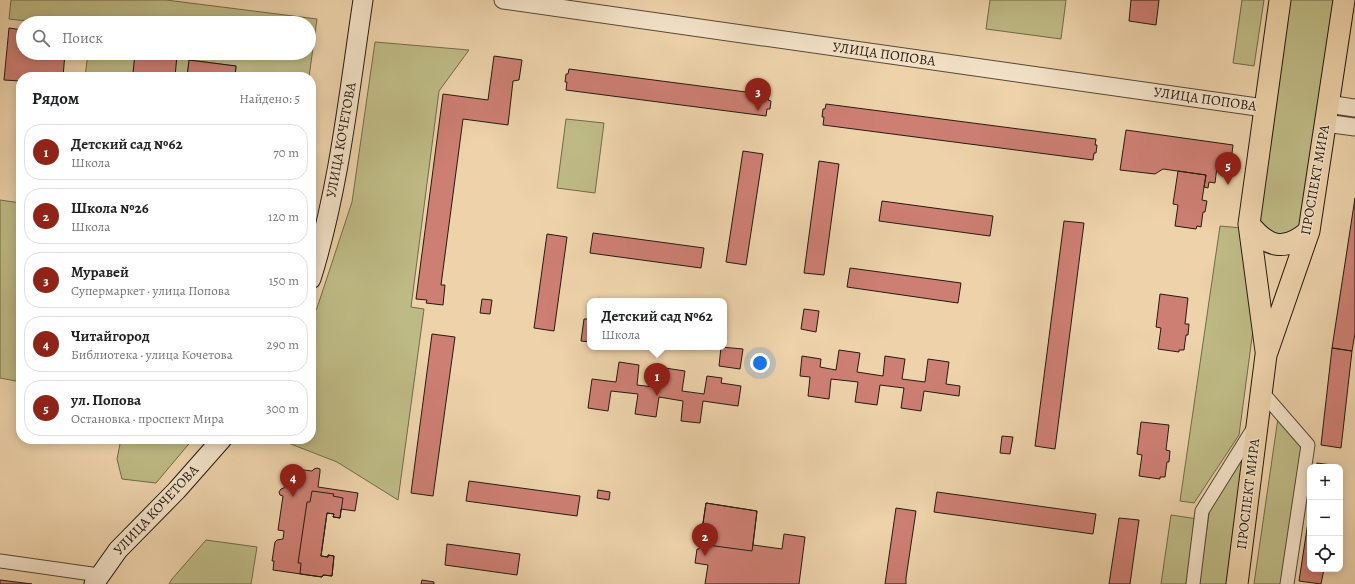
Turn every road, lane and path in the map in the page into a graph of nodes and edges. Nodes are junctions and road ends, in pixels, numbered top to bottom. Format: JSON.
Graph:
{"nodes":[{"id":1,"x":363,"y":0,"type":"edge"},
{"id":2,"x":504,"y":0,"type":"edge"},
{"id":3,"x":1280,"y":0,"type":"edge"},
{"id":4,"x":1344,"y":0,"type":"edge"},
{"id":5,"x":1264,"y":108,"type":"junction"},
{"id":6,"x":1355,"y":108,"type":"edge"},
{"id":7,"x":1327,"y":114,"type":"junction"},
{"id":8,"x":1355,"y":127,"type":"edge"},
{"id":9,"x":1249,"y":224,"type":"junction"},
{"id":10,"x":1309,"y":231,"type":"junction"},
{"id":11,"x":316,"y":263,"type":"edge"},
{"id":12,"x":1266,"y":356,"type":"junction"},
{"id":13,"x":1262,"y":392,"type":"junction"},
{"id":14,"x":1257,"y":423,"type":"junction"},
{"id":15,"x":218,"y":444,"type":"edge"},
{"id":16,"x":0,"y":561,"type":"edge"},
{"id":17,"x":96,"y":580,"type":"edge"},
{"id":18,"x":1192,"y":584,"type":"edge"},
{"id":19,"x":1237,"y":584,"type":"edge"},
{"id":20,"x":1287,"y":584,"type":"edge"}],
"edges":[{"from":1,"to":11,"type":"main road","name":"УЛИЦА КОЧЕТОВА"},
{"from":2,"to":5,"type":"street","name":"УЛИЦА ПОПОВА"},
{"from":3,"to":5,"type":"main road","name":"ПРОСПЕКТ МИРА"},
{"from":4,"to":7,"type":"main road","name":"ПРОСПЕКТ МИРА"},
{"from":5,"to":9,"type":"main road","name":"ПРОСПЕКТ МИРА"},
{"from":6,"to":7,"type":"street"},
{"from":7,"to":8,"type":"street"},
{"from":7,"to":10,"type":"main road","name":"ПРОСПЕКТ МИРА"},
{"from":9,"to":10,"type":"main road"},
{"from":9,"to":12,"type":"main road","name":"ПРОСПЕКТ МИРА"},
{"from":10,"to":12,"type":"main road","name":"ПРОСПЕКТ МИРА"},
{"from":12,"to":13,"type":"main road","name":"ПРОСПЕКТ МИРА"},
{"from":13,"to":14,"type":"main road","name":"ПРОСПЕКТ МИРА"},
{"from":13,"to":20,"type":"street"},
{"from":14,"to":18,"type":"street"},
{"from":14,"to":19,"type":"main road","name":"ПРОСПЕКТ МИРА"},
{"from":15,"to":17,"type":"main road","name":"УЛИЦА КОЧЕТОВА"},
{"from":16,"to":17,"type":"street"}]}
